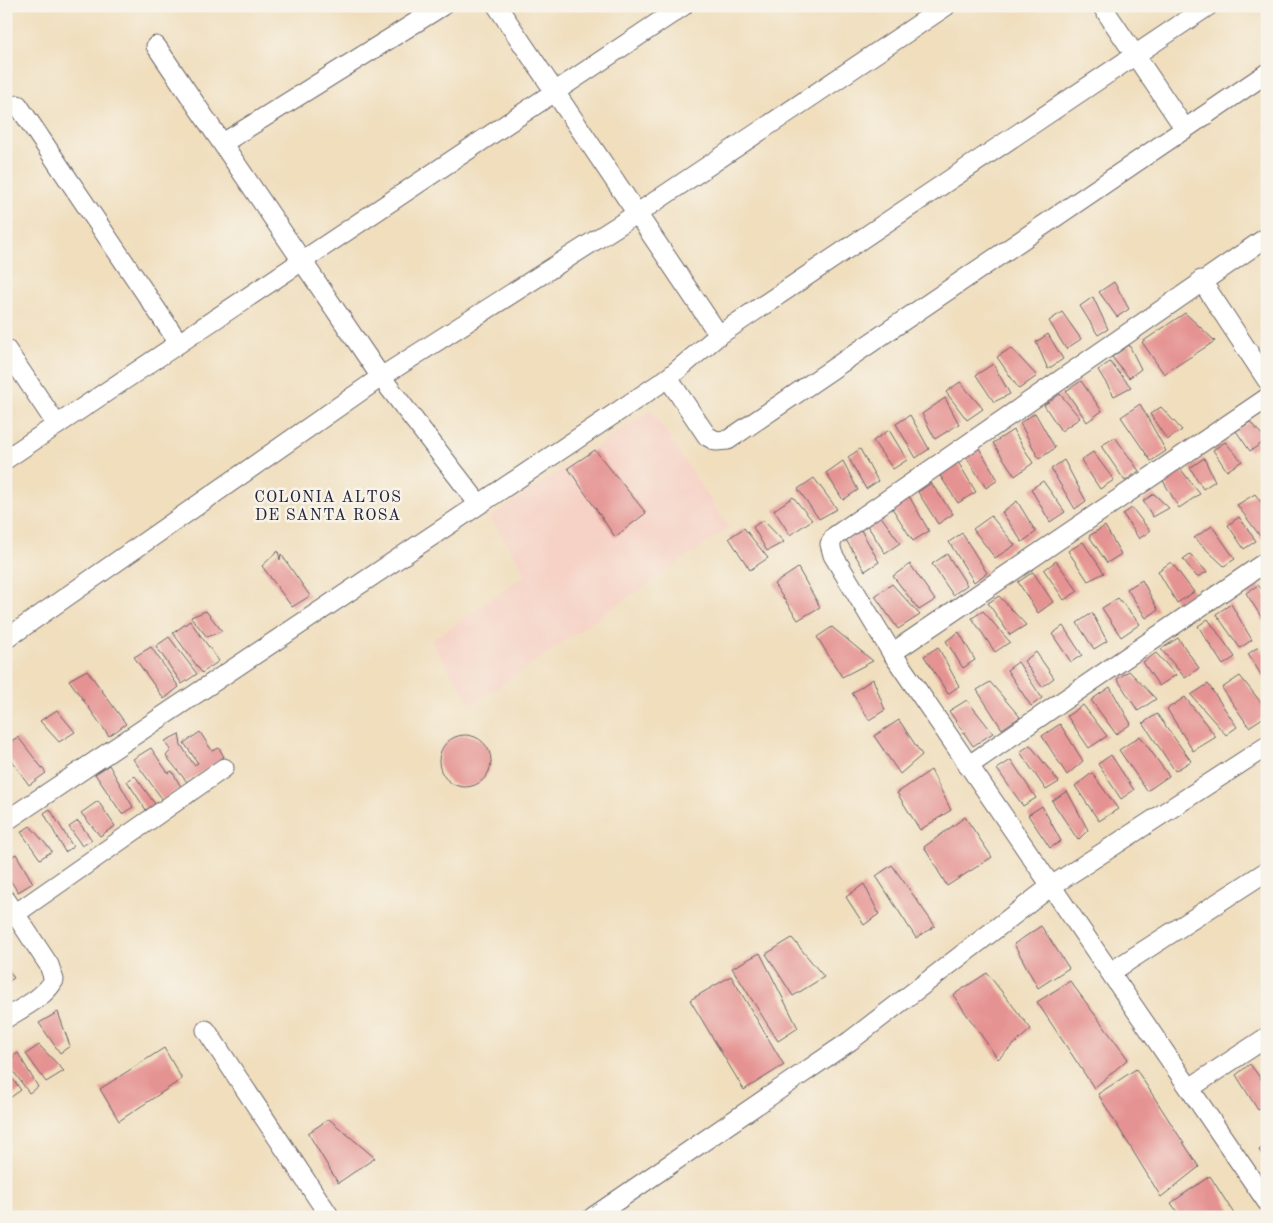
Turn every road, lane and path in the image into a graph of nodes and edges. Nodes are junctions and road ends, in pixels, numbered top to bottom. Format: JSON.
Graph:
{"nodes":[{"id":1,"x":442,"y":6,"type":"edge"},
{"id":2,"x":497,"y":6,"type":"edge"},
{"id":3,"x":684,"y":6,"type":"edge"},
{"id":4,"x":946,"y":6,"type":"edge"},
{"id":5,"x":1102,"y":6,"type":"edge"},
{"id":6,"x":1208,"y":6,"type":"edge"},
{"id":7,"x":156,"y":46,"type":"dead end"},
{"id":8,"x":1134,"y":55,"type":"junction"},
{"id":9,"x":1267,"y":73,"type":"edge"},
{"id":10,"x":556,"y":93,"type":"junction"},
{"id":11,"x":18,"y":105,"type":"dead end"},
{"id":12,"x":1185,"y":129,"type":"junction"},
{"id":13,"x":223,"y":143,"type":"junction"},
{"id":14,"x":638,"y":213,"type":"junction"},
{"id":15,"x":1267,"y":237,"type":"edge"},
{"id":16,"x":303,"y":262,"type":"junction"},
{"id":17,"x":1201,"y":280,"type":"junction"},
{"id":18,"x":719,"y":335,"type":"junction"},
{"id":19,"x":179,"y":343,"type":"junction"},
{"id":20,"x":6,"y":349,"type":"edge"},
{"id":21,"x":381,"y":378,"type":"junction"},
{"id":22,"x":668,"y":378,"type":"junction"},
{"id":23,"x":1267,"y":380,"type":"edge"},
{"id":24,"x":1267,"y":398,"type":"edge"},
{"id":25,"x":56,"y":425,"type":"junction"},
{"id":26,"x":6,"y":459,"type":"edge"},
{"id":27,"x":478,"y":503,"type":"junction"},
{"id":28,"x":1267,"y":561,"type":"edge"},
{"id":29,"x":6,"y":639,"type":"edge"},
{"id":30,"x":892,"y":653,"type":"junction"},
{"id":31,"x":1267,"y":746,"type":"edge"},
{"id":32,"x":968,"y":766,"type":"junction"},
{"id":33,"x":224,"y":768,"type":"dead end"},
{"id":34,"x":6,"y":821,"type":"edge"},
{"id":35,"x":1267,"y":871,"type":"edge"},
{"id":36,"x":1050,"y":887,"type":"junction"},
{"id":37,"x":11,"y":907,"type":"edge"},
{"id":38,"x":1111,"y":972,"type":"junction"},
{"id":39,"x":6,"y":1018,"type":"edge"},
{"id":40,"x":206,"y":1030,"type":"dead end"},
{"id":41,"x":1267,"y":1037,"type":"edge"},
{"id":42,"x":1190,"y":1088,"type":"junction"},
{"id":43,"x":1267,"y":1202,"type":"edge"},
{"id":44,"x":330,"y":1217,"type":"edge"},
{"id":45,"x":593,"y":1217,"type":"edge"}],
"edges":[{"from":1,"to":13,"type":"street"},
{"from":2,"to":10,"type":"street"},
{"from":3,"to":10,"type":"street"},
{"from":4,"to":14,"type":"street"},
{"from":5,"to":8,"type":"street"},
{"from":6,"to":8,"type":"street"},
{"from":7,"to":13,"type":"street"},
{"from":8,"to":12,"type":"street"},
{"from":8,"to":18,"type":"street"},
{"from":9,"to":12,"type":"street"},
{"from":10,"to":14,"type":"street"},
{"from":10,"to":16,"type":"street"},
{"from":11,"to":19,"type":"street"},
{"from":12,"to":22,"type":"street"},
{"from":13,"to":16,"type":"street"},
{"from":14,"to":18,"type":"street"},
{"from":14,"to":21,"type":"street"},
{"from":15,"to":17,"type":"street"},
{"from":16,"to":19,"type":"street"},
{"from":16,"to":21,"type":"street"},
{"from":17,"to":23,"type":"street"},
{"from":17,"to":30,"type":"street"},
{"from":18,"to":22,"type":"street"},
{"from":19,"to":25,"type":"street"},
{"from":20,"to":25,"type":"street"},
{"from":21,"to":27,"type":"street"},
{"from":21,"to":29,"type":"street"},
{"from":22,"to":27,"type":"street"},
{"from":24,"to":30,"type":"street"},
{"from":25,"to":26,"type":"street"},
{"from":27,"to":34,"type":"street"},
{"from":28,"to":32,"type":"street"},
{"from":30,"to":32,"type":"street"},
{"from":31,"to":36,"type":"street"},
{"from":32,"to":36,"type":"street"},
{"from":33,"to":37,"type":"street"},
{"from":35,"to":38,"type":"street"},
{"from":36,"to":38,"type":"street"},
{"from":36,"to":45,"type":"street"},
{"from":37,"to":39,"type":"street"},
{"from":38,"to":42,"type":"street"},
{"from":40,"to":44,"type":"street"},
{"from":41,"to":42,"type":"street"},
{"from":42,"to":43,"type":"street"}]}
